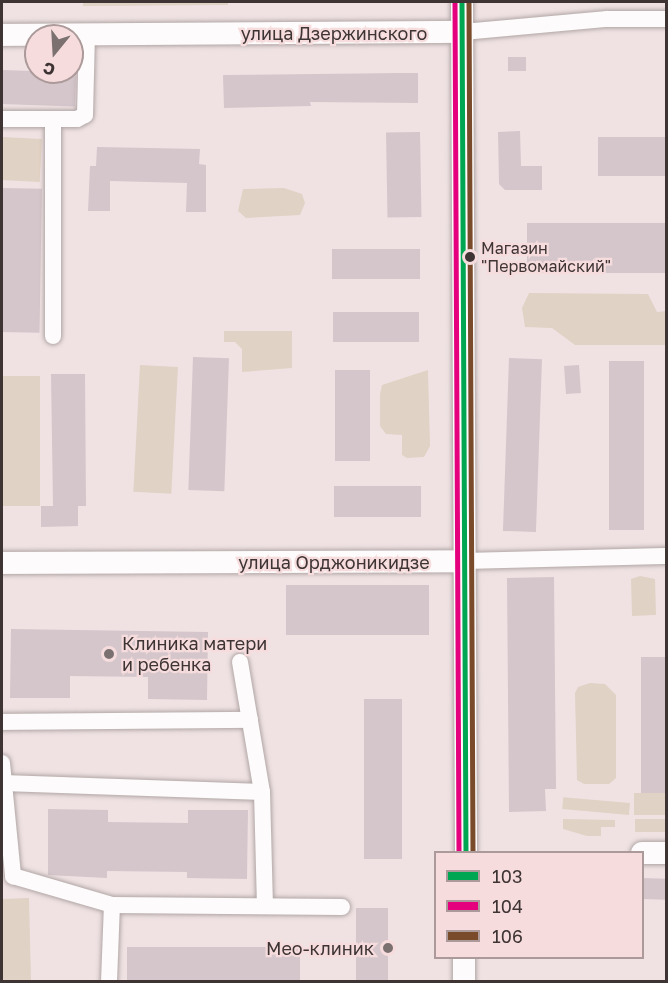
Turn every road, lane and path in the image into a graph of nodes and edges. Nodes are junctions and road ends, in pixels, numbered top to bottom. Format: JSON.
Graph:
{"nodes":[{"id":1,"x":462,"y":2,"type":"edge"},
{"id":2,"x":666,"y":19,"type":"edge"},
{"id":3,"x":463,"y":32,"type":"junction"},
{"id":4,"x":87,"y":34,"type":"junction"},
{"id":5,"x":2,"y":35,"type":"edge"},
{"id":6,"x":2,"y":118,"type":"edge"},
{"id":7,"x":52,"y":119,"type":"junction"},
{"id":8,"x":53,"y":336,"type":"dead end"},
{"id":9,"x":666,"y":556,"type":"edge"},
{"id":10,"x":462,"y":561,"type":"junction"},
{"id":11,"x":2,"y":563,"type":"edge"},
{"id":12,"x":240,"y":662,"type":"dead end"},
{"id":13,"x":250,"y":720,"type":"junction"},
{"id":14,"x":2,"y":722,"type":"edge"},
{"id":15,"x":2,"y":763,"type":"edge"},
{"id":16,"x":4,"y":783,"type":"junction"},
{"id":17,"x":262,"y":792,"type":"junction"},
{"id":18,"x":466,"y":851,"type":"edge"},
{"id":19,"x":666,"y":852,"type":"edge"},
{"id":20,"x":644,"y":853,"type":"edge"},
{"id":21,"x":112,"y":905,"type":"junction"},
{"id":22,"x":265,"y":906,"type":"junction"},
{"id":23,"x":342,"y":906,"type":"dead end"},
{"id":24,"x":464,"y":959,"type":"edge"},
{"id":25,"x":109,"y":981,"type":"edge"},
{"id":26,"x":464,"y":981,"type":"edge"}],
"edges":[{"from":1,"to":3,"type":"street"},
{"from":2,"to":3,"type":"street","name":"улица Дзержинского"},
{"from":3,"to":4,"type":"street","name":"улица Дзержинского"},
{"from":3,"to":10,"type":"street"},
{"from":4,"to":5,"type":"street","name":"улица Дзержинского"},
{"from":4,"to":7,"type":"street"},
{"from":6,"to":7,"type":"street"},
{"from":7,"to":8,"type":"street"},
{"from":9,"to":10,"type":"street","name":"улица Орджоникидзе"},
{"from":10,"to":11,"type":"street","name":"улица Орджоникидзе"},
{"from":10,"to":18,"type":"street"},
{"from":12,"to":13,"type":"street"},
{"from":13,"to":14,"type":"street"},
{"from":13,"to":17,"type":"street"},
{"from":15,"to":16,"type":"street"},
{"from":16,"to":17,"type":"street"},
{"from":16,"to":21,"type":"street"},
{"from":17,"to":22,"type":"street"},
{"from":19,"to":20,"type":"street"},
{"from":21,"to":22,"type":"street"},
{"from":21,"to":25,"type":"street"},
{"from":22,"to":23,"type":"street"},
{"from":24,"to":26,"type":"street"}]}
